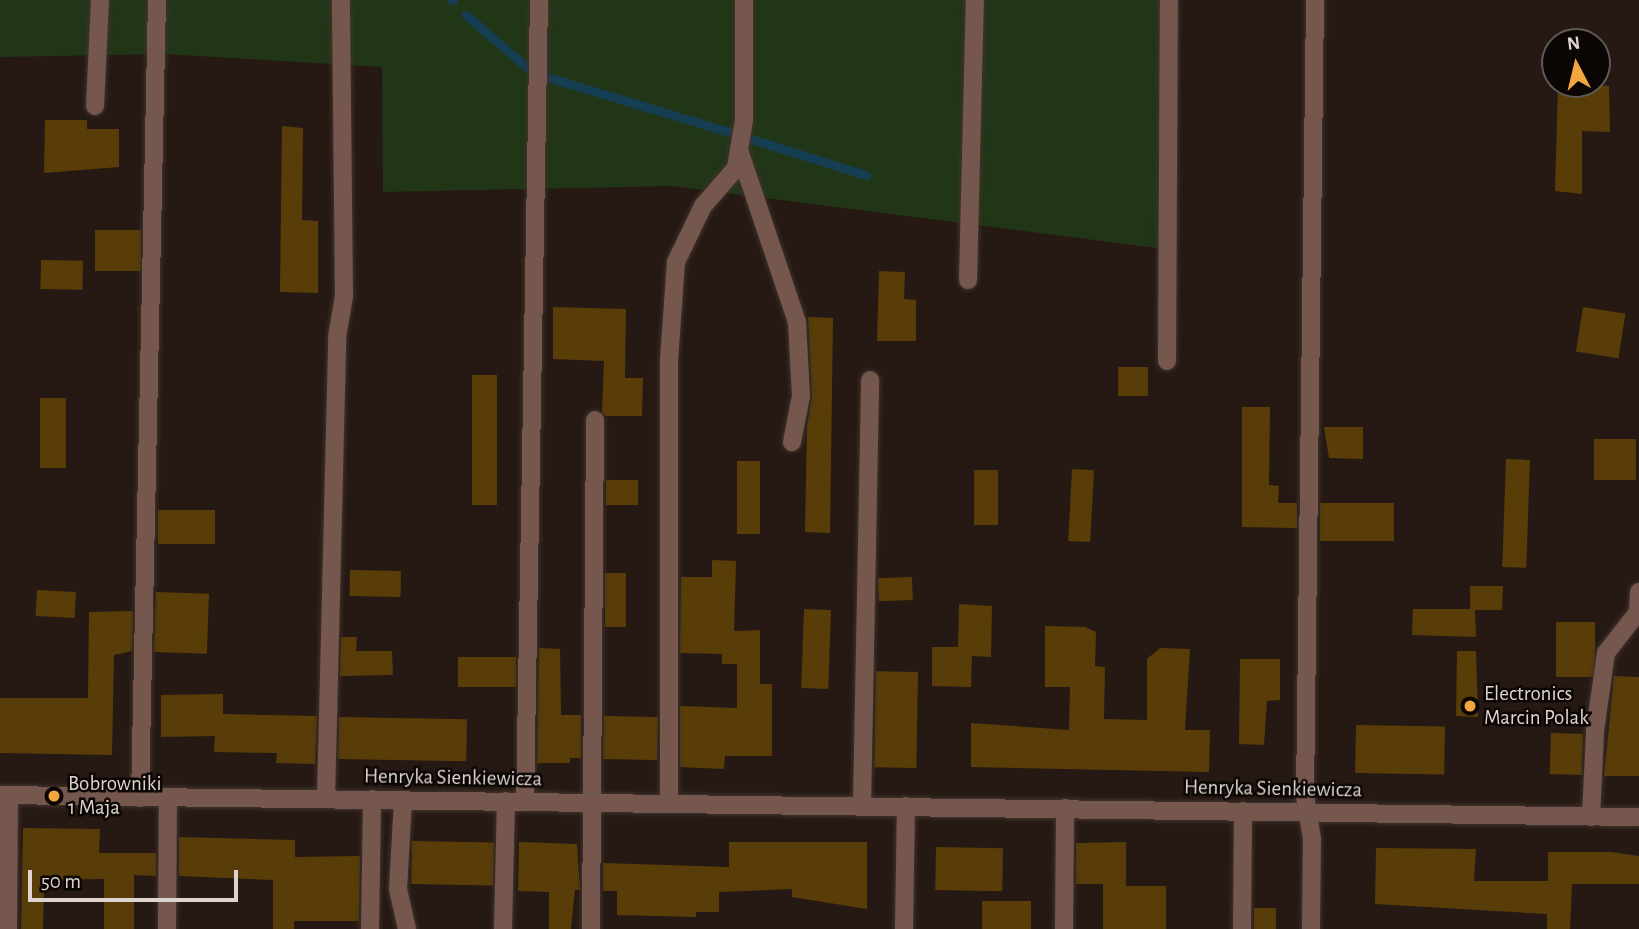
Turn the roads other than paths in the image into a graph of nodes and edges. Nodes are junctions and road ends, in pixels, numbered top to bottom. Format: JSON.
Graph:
{"nodes":[{"id":1,"x":100,"y":0,"type":"edge"},
{"id":2,"x":157,"y":0,"type":"edge"},
{"id":3,"x":341,"y":0,"type":"edge"},
{"id":4,"x":540,"y":0,"type":"edge"},
{"id":5,"x":744,"y":0,"type":"edge"},
{"id":6,"x":975,"y":0,"type":"edge"},
{"id":7,"x":1169,"y":0,"type":"edge"},
{"id":8,"x":1315,"y":0,"type":"edge"},
{"id":9,"x":95,"y":106,"type":"dead end"},
{"id":10,"x":739,"y":150,"type":"junction"},
{"id":11,"x":968,"y":280,"type":"dead end"},
{"id":12,"x":1167,"y":361,"type":"dead end"},
{"id":13,"x":870,"y":380,"type":"dead end"},
{"id":14,"x":595,"y":420,"type":"dead end"},
{"id":15,"x":792,"y":442,"type":"dead end"},
{"id":16,"x":1639,"y":592,"type":"edge"},
{"id":17,"x":5,"y":795,"type":"edge"},
{"id":18,"x":140,"y":798,"type":"junction"},
{"id":19,"x":168,"y":799,"type":"junction"},
{"id":20,"x":326,"y":799,"type":"junction"},
{"id":21,"x":372,"y":799,"type":"junction"},
{"id":22,"x":403,"y":800,"type":"junction"},
{"id":23,"x":506,"y":801,"type":"junction"},
{"id":24,"x":525,"y":802,"type":"junction"},
{"id":25,"x":590,"y":802,"type":"junction"},
{"id":26,"x":669,"y":803,"type":"junction"},
{"id":27,"x":862,"y":805,"type":"junction"},
{"id":28,"x":906,"y":806,"type":"junction"},
{"id":29,"x":1065,"y":808,"type":"junction"},
{"id":30,"x":1243,"y":811,"type":"junction"},
{"id":31,"x":1308,"y":812,"type":"junction"},
{"id":32,"x":1591,"y":817,"type":"junction"},
{"id":33,"x":1639,"y":817,"type":"edge"},
{"id":34,"x":8,"y":929,"type":"edge"},
{"id":35,"x":167,"y":929,"type":"edge"},
{"id":36,"x":370,"y":929,"type":"edge"},
{"id":37,"x":407,"y":929,"type":"edge"},
{"id":38,"x":503,"y":929,"type":"edge"},
{"id":39,"x":592,"y":929,"type":"edge"},
{"id":40,"x":904,"y":929,"type":"edge"},
{"id":41,"x":1064,"y":929,"type":"edge"},
{"id":42,"x":1242,"y":929,"type":"edge"},
{"id":43,"x":1311,"y":929,"type":"edge"}],
"edges":[{"from":1,"to":9,"type":"street"},
{"from":2,"to":18,"type":"street"},
{"from":3,"to":20,"type":"street"},
{"from":4,"to":24,"type":"street"},
{"from":5,"to":10,"type":"street"},
{"from":6,"to":11,"type":"street"},
{"from":7,"to":12,"type":"street"},
{"from":8,"to":31,"type":"street"},
{"from":10,"to":15,"type":"street"},
{"from":10,"to":26,"type":"street"},
{"from":13,"to":27,"type":"street"},
{"from":14,"to":25,"type":"street"},
{"from":16,"to":32,"type":"street"},
{"from":17,"to":18,"type":"street","name":"Henryka Sienkiewicza"},
{"from":17,"to":34,"type":"street"},
{"from":18,"to":19,"type":"street","name":"Henryka Sienkiewicza"},
{"from":19,"to":20,"type":"street","name":"Henryka Sienkiewicza"},
{"from":19,"to":35,"type":"street"},
{"from":20,"to":21,"type":"street","name":"Henryka Sienkiewicza"},
{"from":21,"to":22,"type":"street","name":"Henryka Sienkiewicza"},
{"from":21,"to":36,"type":"street"},
{"from":22,"to":23,"type":"street","name":"Henryka Sienkiewicza"},
{"from":22,"to":37,"type":"street"},
{"from":23,"to":24,"type":"street","name":"Henryka Sienkiewicza"},
{"from":23,"to":38,"type":"street"},
{"from":24,"to":25,"type":"street","name":"Henryka Sienkiewicza"},
{"from":25,"to":26,"type":"street","name":"Henryka Sienkiewicza"},
{"from":25,"to":39,"type":"street"},
{"from":26,"to":27,"type":"street","name":"Henryka Sienkiewicza"},
{"from":27,"to":28,"type":"street","name":"Henryka Sienkiewicza"},
{"from":28,"to":29,"type":"street","name":"Henryka Sienkiewicza"},
{"from":28,"to":40,"type":"street"},
{"from":29,"to":30,"type":"street","name":"Henryka Sienkiewicza"},
{"from":29,"to":41,"type":"street"},
{"from":30,"to":31,"type":"street","name":"Henryka Sienkiewicza"},
{"from":30,"to":42,"type":"street"},
{"from":31,"to":32,"type":"street","name":"Henryka Sienkiewicza"},
{"from":31,"to":43,"type":"street"},
{"from":32,"to":33,"type":"street","name":"Henryka Sienkiewicza"}]}
